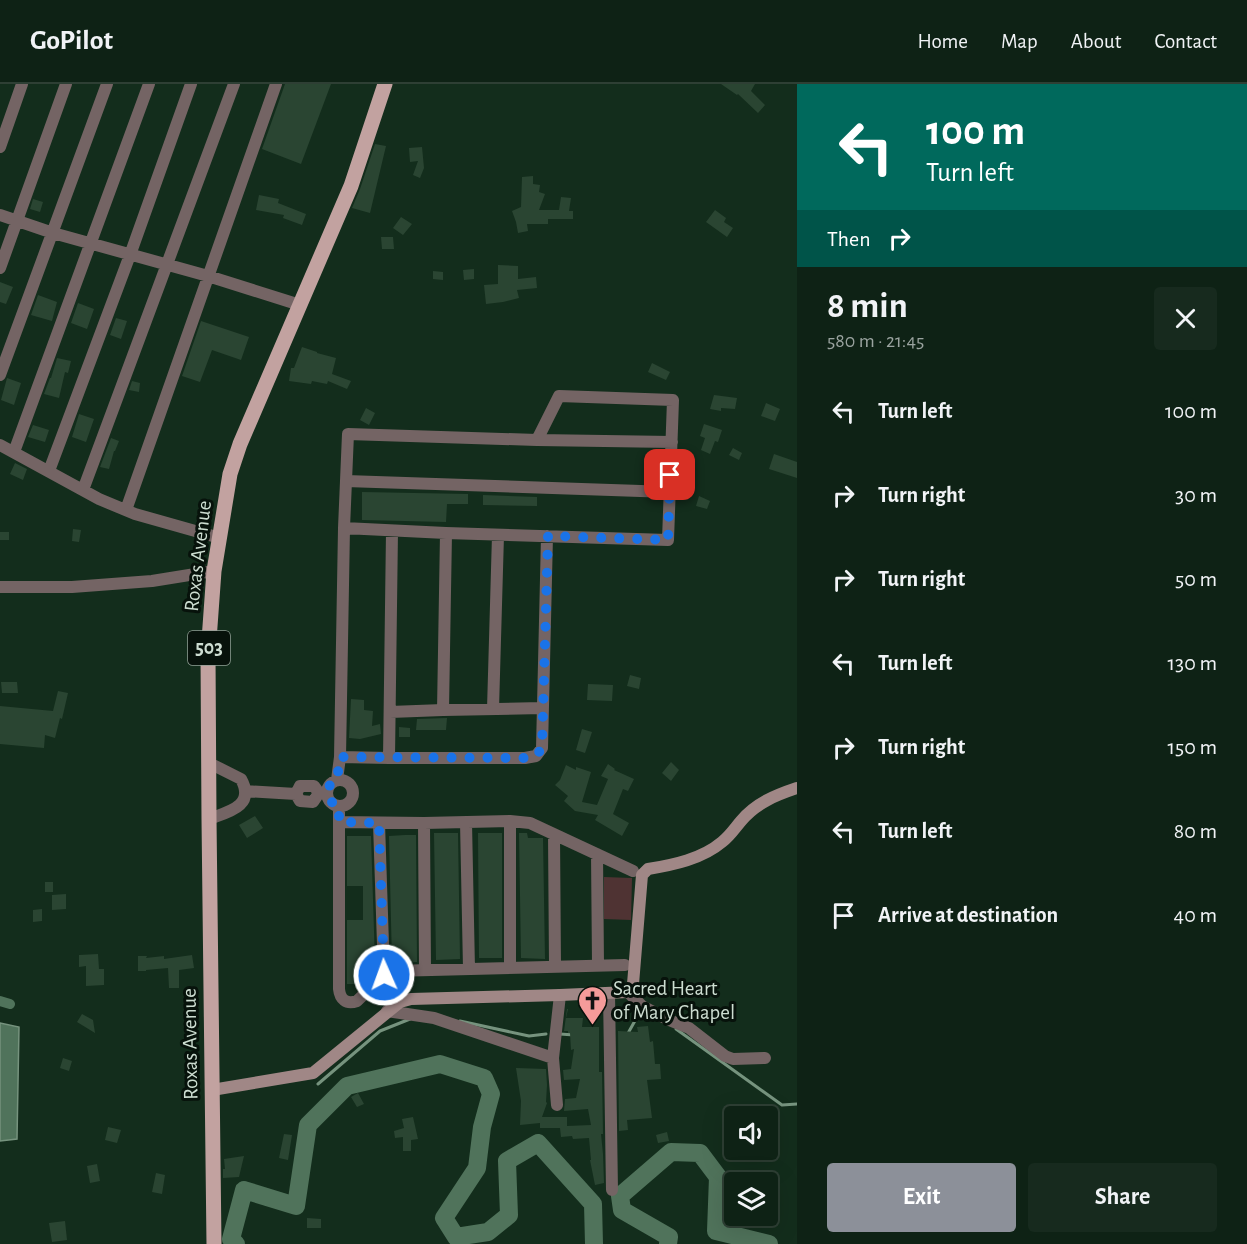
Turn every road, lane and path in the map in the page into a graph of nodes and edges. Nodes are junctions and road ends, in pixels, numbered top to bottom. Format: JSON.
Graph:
{"nodes":[{"id":1,"x":22,"y":84,"type":"edge"},
{"id":2,"x":66,"y":84,"type":"edge"},
{"id":3,"x":107,"y":84,"type":"edge"},
{"id":4,"x":148,"y":84,"type":"edge"},
{"id":5,"x":191,"y":84,"type":"edge"},
{"id":6,"x":234,"y":84,"type":"edge"},
{"id":7,"x":276,"y":84,"type":"edge"},
{"id":8,"x":385,"y":84,"type":"edge"},
{"id":9,"x":0,"y":147,"type":"edge"},
{"id":10,"x":0,"y":215,"type":"edge"},
{"id":11,"x":18,"y":220,"type":"junction"},
{"id":12,"x":53,"y":233,"type":"junction"},
{"id":13,"x":92,"y":243,"type":"junction"},
{"id":14,"x":130,"y":255,"type":"junction"},
{"id":15,"x":166,"y":266,"type":"junction"},
{"id":16,"x":0,"y":268,"type":"edge"},
{"id":17,"x":208,"y":276,"type":"junction"},
{"id":18,"x":300,"y":305,"type":"junction"},
{"id":19,"x":0,"y":375,"type":"edge"},
{"id":20,"x":537,"y":440,"type":"junction"},
{"id":21,"x":672,"y":442,"type":"junction"},
{"id":22,"x":0,"y":445,"type":"edge"},
{"id":23,"x":14,"y":452,"type":"junction"},
{"id":24,"x":49,"y":471,"type":"junction"},
{"id":25,"x":346,"y":481,"type":"junction"},
{"id":26,"x":83,"y":490,"type":"junction"},
{"id":27,"x":669,"y":492,"type":"junction"},
{"id":28,"x":126,"y":510,"type":"junction"},
{"id":29,"x":344,"y":528,"type":"junction"},
{"id":30,"x":392,"y":531,"type":"junction"},
{"id":31,"x":446,"y":533,"type":"junction"},
{"id":32,"x":498,"y":535,"type":"junction"},
{"id":33,"x":548,"y":536,"type":"junction"},
{"id":34,"x":220,"y":538,"type":"junction"},
{"id":35,"x":214,"y":572,"type":"junction"},
{"id":36,"x":0,"y":587,"type":"edge"},
{"id":37,"x":543,"y":708,"type":"junction"},
{"id":38,"x":493,"y":709,"type":"junction"},
{"id":39,"x":443,"y":710,"type":"junction"},
{"id":40,"x":390,"y":712,"type":"junction"},
{"id":41,"x":340,"y":757,"type":"junction"},
{"id":42,"x":389,"y":758,"type":"junction"},
{"id":43,"x":209,"y":764,"type":"junction"},
{"id":44,"x":337,"y":780,"type":"junction"},
{"id":45,"x":797,"y":788,"type":"edge"},
{"id":46,"x":245,"y":791,"type":"junction"},
{"id":47,"x":323,"y":793,"type":"junction"},
{"id":48,"x":339,"y":806,"type":"junction"},
{"id":49,"x":209,"y":819,"type":"junction"},
{"id":50,"x":339,"y":822,"type":"junction"},
{"id":51,"x":466,"y":822,"type":"junction"},
{"id":52,"x":510,"y":822,"type":"junction"},
{"id":53,"x":379,"y":823,"type":"junction"},
{"id":54,"x":424,"y":823,"type":"junction"},
{"id":55,"x":554,"y":834,"type":"junction"},
{"id":56,"x":597,"y":854,"type":"junction"},
{"id":57,"x":633,"y":871,"type":"dead end"},
{"id":58,"x":598,"y":965,"type":"junction"},
{"id":59,"x":625,"y":965,"type":"dead end"},
{"id":60,"x":555,"y":966,"type":"junction"},
{"id":61,"x":510,"y":967,"type":"junction"},
{"id":62,"x":469,"y":969,"type":"junction"},
{"id":63,"x":425,"y":970,"type":"junction"},
{"id":64,"x":384,"y":975,"type":"junction"},
{"id":65,"x":628,"y":992,"type":"junction"},
{"id":66,"x":609,"y":993,"type":"junction"},
{"id":67,"x":560,"y":995,"type":"junction"},
{"id":68,"x":387,"y":1011,"type":"junction"},
{"id":69,"x":554,"y":1058,"type":"junction"},
{"id":70,"x":765,"y":1058,"type":"dead end"},
{"id":71,"x":212,"y":1090,"type":"junction"},
{"id":72,"x":557,"y":1105,"type":"dead end"},
{"id":73,"x":612,"y":1190,"type":"dead end"},
{"id":74,"x":214,"y":1244,"type":"edge"}],
"edges":[{"from":1,"to":9,"type":"street"},
{"from":2,"to":11,"type":"street"},
{"from":3,"to":12,"type":"street"},
{"from":4,"to":13,"type":"street"},
{"from":5,"to":14,"type":"street"},
{"from":6,"to":15,"type":"street"},
{"from":7,"to":17,"type":"street"},
{"from":8,"to":18,"type":"main road","name":"Roxas Avenue","number":"503"},
{"from":10,"to":11,"type":"street"},
{"from":11,"to":12,"type":"street"},
{"from":11,"to":16,"type":"street"},
{"from":12,"to":13,"type":"street"},
{"from":12,"to":19,"type":"street"},
{"from":13,"to":14,"type":"street"},
{"from":13,"to":23,"type":"street"},
{"from":14,"to":15,"type":"street"},
{"from":14,"to":24,"type":"street"},
{"from":15,"to":17,"type":"street"},
{"from":15,"to":26,"type":"street"},
{"from":17,"to":18,"type":"street"},
{"from":17,"to":28,"type":"street"},
{"from":18,"to":34,"type":"main road","name":"Roxas Avenue","number":"503"},
{"from":20,"to":21,"type":"street"},
{"from":20,"to":21,"type":"street"},
{"from":20,"to":25,"type":"street"},
{"from":21,"to":27,"type":"street"},
{"from":22,"to":23,"type":"street"},
{"from":23,"to":24,"type":"street"},
{"from":24,"to":26,"type":"street"},
{"from":25,"to":27,"type":"street"},
{"from":25,"to":29,"type":"street"},
{"from":26,"to":28,"type":"street"},
{"from":27,"to":33,"type":"street"},
{"from":28,"to":34,"type":"street"},
{"from":29,"to":30,"type":"street"},
{"from":29,"to":41,"type":"street"},
{"from":30,"to":31,"type":"street"},
{"from":30,"to":40,"type":"street"},
{"from":31,"to":32,"type":"street"},
{"from":31,"to":39,"type":"street"},
{"from":32,"to":33,"type":"street"},
{"from":32,"to":38,"type":"street"},
{"from":33,"to":37,"type":"street"},
{"from":34,"to":35,"type":"main road","name":"Roxas Avenue","number":"503"},
{"from":35,"to":36,"type":"street"},
{"from":35,"to":43,"type":"main road","name":"Roxas Avenue","number":"503"},
{"from":37,"to":38,"type":"street"},
{"from":37,"to":42,"type":"street"},
{"from":38,"to":39,"type":"street"},
{"from":39,"to":40,"type":"street"},
{"from":40,"to":42,"type":"street"},
{"from":41,"to":42,"type":"street"},
{"from":41,"to":44,"type":"street"},
{"from":43,"to":46,"type":"street"},
{"from":43,"to":49,"type":"main road","name":"Roxas Avenue","number":"503"},
{"from":44,"to":47,"type":"street"},
{"from":44,"to":48,"type":"street"},
{"from":45,"to":65,"type":"street"},
{"from":46,"to":47,"type":"street"},
{"from":46,"to":49,"type":"street"},
{"from":47,"to":48,"type":"street"},
{"from":48,"to":50,"type":"street"},
{"from":49,"to":71,"type":"main road","name":"Roxas Avenue","number":"503"},
{"from":50,"to":53,"type":"street"},
{"from":50,"to":64,"type":"street"},
{"from":51,"to":52,"type":"street"},
{"from":51,"to":54,"type":"street"},
{"from":51,"to":62,"type":"street"},
{"from":52,"to":55,"type":"street"},
{"from":52,"to":61,"type":"street"},
{"from":53,"to":54,"type":"street"},
{"from":53,"to":64,"type":"street"},
{"from":54,"to":63,"type":"street"},
{"from":55,"to":56,"type":"street"},
{"from":55,"to":60,"type":"street"},
{"from":56,"to":57,"type":"street"},
{"from":56,"to":58,"type":"street"},
{"from":58,"to":59,"type":"street"},
{"from":58,"to":60,"type":"street"},
{"from":60,"to":61,"type":"street"},
{"from":61,"to":62,"type":"street"},
{"from":62,"to":63,"type":"street"},
{"from":63,"to":64,"type":"street"},
{"from":65,"to":66,"type":"street"},
{"from":65,"to":70,"type":"street"},
{"from":66,"to":67,"type":"street"},
{"from":66,"to":73,"type":"street"},
{"from":67,"to":68,"type":"street"},
{"from":67,"to":69,"type":"street"},
{"from":68,"to":69,"type":"street"},
{"from":68,"to":71,"type":"street"},
{"from":69,"to":72,"type":"street"},
{"from":71,"to":74,"type":"main road","name":"Roxas Avenue","number":"503"}]}
